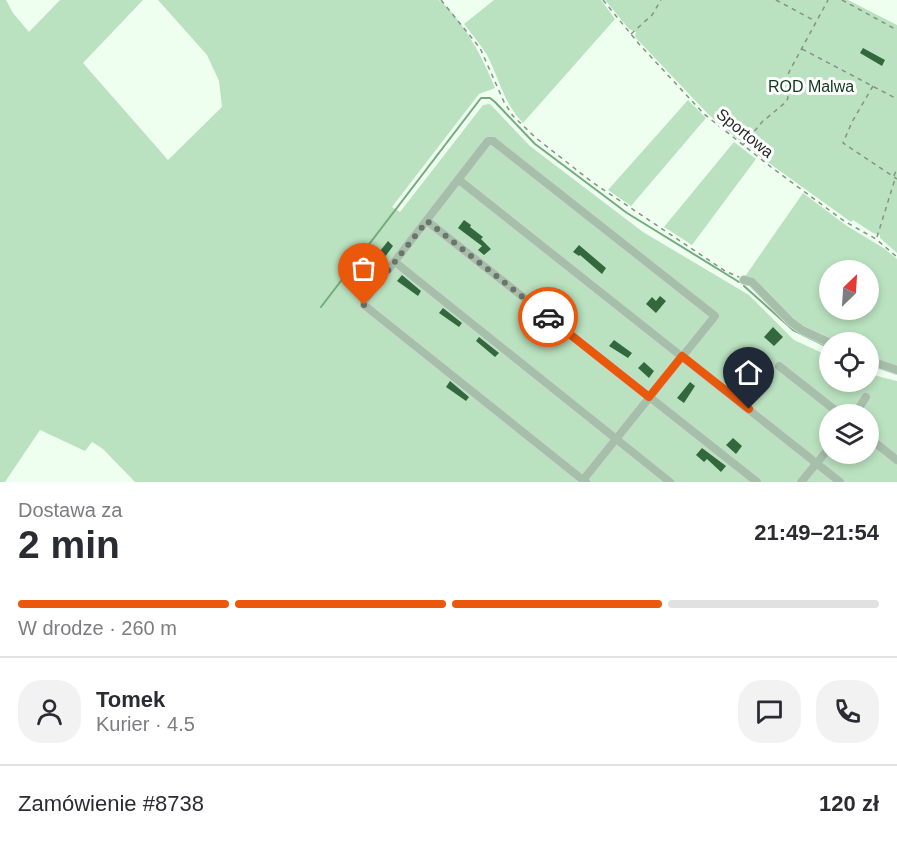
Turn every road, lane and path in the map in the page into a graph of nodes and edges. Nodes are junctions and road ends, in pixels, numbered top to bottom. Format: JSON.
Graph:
{"nodes":[{"id":1,"x":441,"y":0,"type":"edge"},
{"id":2,"x":603,"y":0,"type":"edge"},
{"id":3,"x":661,"y":0,"type":"edge"},
{"id":4,"x":776,"y":0,"type":"edge"},
{"id":5,"x":828,"y":0,"type":"edge"},
{"id":6,"x":842,"y":0,"type":"edge"},
{"id":7,"x":816,"y":21,"type":"junction"},
{"id":8,"x":897,"y":30,"type":"edge"},
{"id":9,"x":631,"y":34,"type":"junction"},
{"id":10,"x":801,"y":49,"type":"junction"},
{"id":11,"x":873,"y":86,"type":"junction"},
{"id":12,"x":897,"y":99,"type":"edge"},
{"id":13,"x":742,"y":146,"type":"junction"},
{"id":14,"x":897,"y":168,"type":"edge"},
{"id":15,"x":896,"y":178,"type":"edge"},
{"id":16,"x":459,"y":180,"type":"junction"},
{"id":17,"x":427,"y":221,"type":"junction"},
{"id":18,"x":876,"y":239,"type":"junction"},
{"id":19,"x":897,"y":257,"type":"edge"},
{"id":20,"x":395,"y":262,"type":"junction"},
{"id":21,"x":744,"y":280,"type":"joint"},
{"id":22,"x":819,"y":338,"type":"edge"},
{"id":23,"x":682,"y":356,"type":"junction"},
{"id":24,"x":879,"y":364,"type":"edge"},
{"id":25,"x":779,"y":366,"type":"dead end"},
{"id":26,"x":897,"y":370,"type":"edge"},
{"id":27,"x":649,"y":397,"type":"junction"},
{"id":28,"x":866,"y":397,"type":"dead end"},
{"id":29,"x":827,"y":404,"type":"edge"},
{"id":30,"x":861,"y":404,"type":"edge"},
{"id":31,"x":616,"y":440,"type":"junction"},
{"id":32,"x":879,"y":446,"type":"edge"},
{"id":33,"x":897,"y":460,"type":"edge"},
{"id":34,"x":819,"y":461,"type":"edge"},
{"id":35,"x":817,"y":463,"type":"junction"},
{"id":36,"x":585,"y":481,"type":"edge"},
{"id":37,"x":670,"y":482,"type":"edge"},
{"id":38,"x":757,"y":482,"type":"edge"},
{"id":39,"x":801,"y":482,"type":"edge"},
{"id":40,"x":840,"y":482,"type":"edge"}],
"edges":[{"from":1,"to":21,"type":"path"},
{"from":2,"to":9,"type":"path","name":"Sportowa"},
{"from":3,"to":9,"type":"path"},
{"from":4,"to":7,"type":"path"},
{"from":5,"to":7,"type":"path"},
{"from":6,"to":8,"type":"path"},
{"from":7,"to":10,"type":"path"},
{"from":9,"to":13,"type":"path","name":"Sportowa"},
{"from":10,"to":11,"type":"path"},
{"from":10,"to":13,"type":"path"},
{"from":11,"to":12,"type":"path"},
{"from":11,"to":15,"type":"path"},
{"from":13,"to":18,"type":"path","name":"Sportowa"},
{"from":14,"to":15,"type":"path"},
{"from":15,"to":18,"type":"path"},
{"from":16,"to":17,"type":"street"},
{"from":16,"to":23,"type":"street"},
{"from":16,"to":23,"type":"street"},
{"from":17,"to":20,"type":"street"},
{"from":17,"to":27,"type":"street"},
{"from":18,"to":19,"type":"path","name":"Sportowa"},
{"from":20,"to":31,"type":"street"},
{"from":20,"to":36,"type":"street"},
{"from":21,"to":22,"type":"street"},
{"from":23,"to":27,"type":"street"},
{"from":23,"to":35,"type":"street"},
{"from":24,"to":26,"type":"street"},
{"from":25,"to":29,"type":"street"},
{"from":27,"to":31,"type":"street"},
{"from":27,"to":38,"type":"street"},
{"from":28,"to":30,"type":"street"},
{"from":31,"to":36,"type":"street"},
{"from":31,"to":37,"type":"street"},
{"from":32,"to":33,"type":"street"},
{"from":34,"to":35,"type":"street"},
{"from":35,"to":39,"type":"street"},
{"from":35,"to":40,"type":"street"}]}
